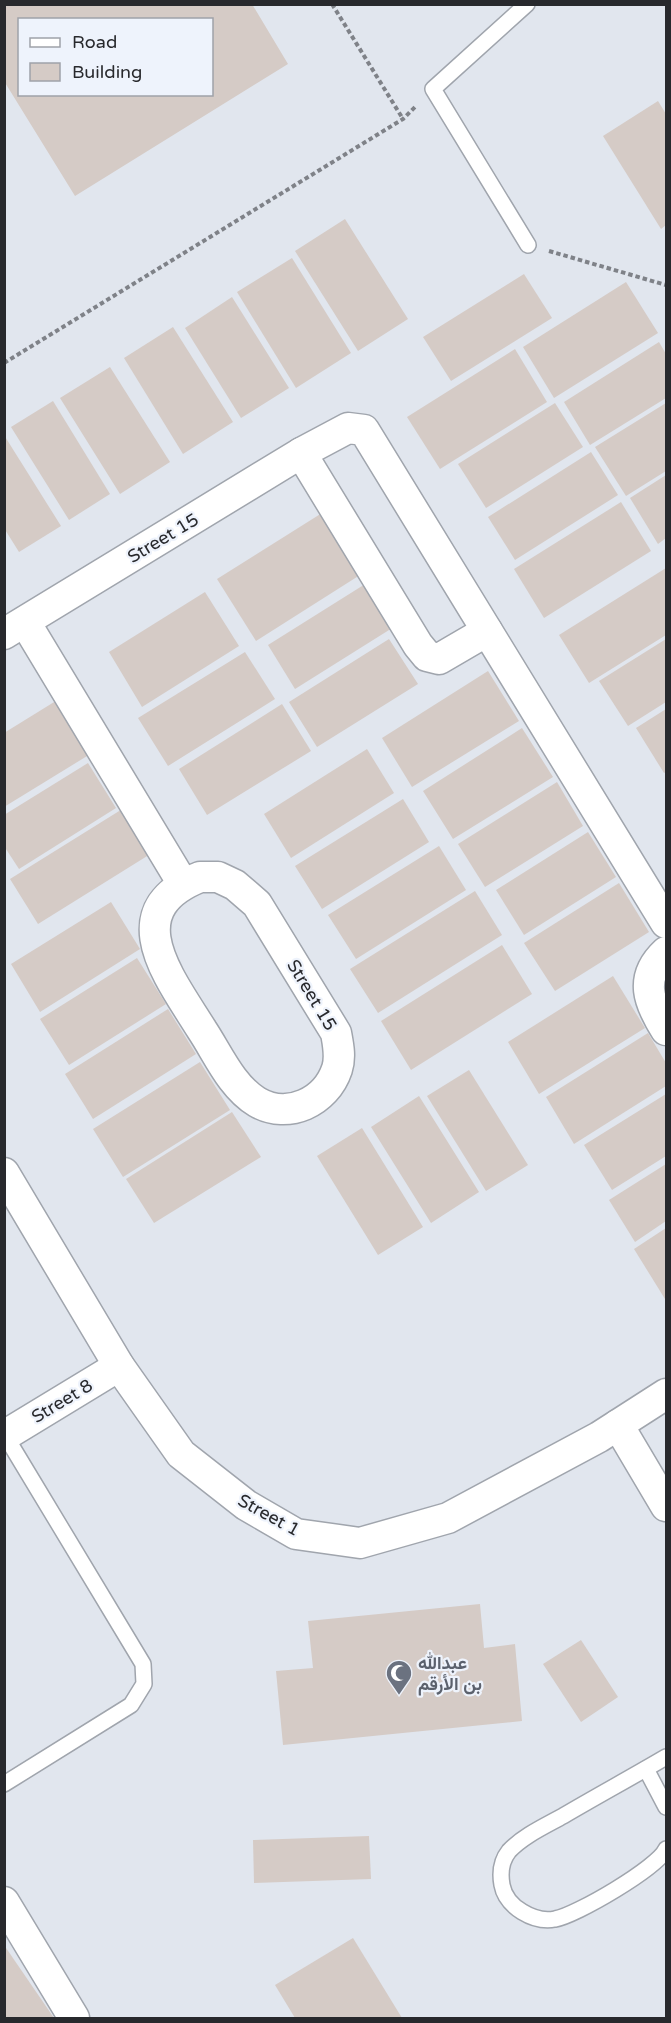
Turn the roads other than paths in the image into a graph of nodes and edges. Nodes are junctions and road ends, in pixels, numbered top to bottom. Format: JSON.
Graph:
{"nodes":[{"id":1,"x":527,"y":4,"type":"edge"},
{"id":2,"x":528,"y":244,"type":"road end"},
{"id":3,"x":301,"y":453,"type":"junction"},
{"id":4,"x":15,"y":628,"type":"edge"},
{"id":5,"x":487,"y":631,"type":"junction"},
{"id":6,"x":183,"y":884,"type":"junction"},
{"id":7,"x":666,"y":923,"type":"edge"},
{"id":8,"x":666,"y":952,"type":"edge"},
{"id":9,"x":666,"y":1030,"type":"edge"},
{"id":10,"x":4,"y":1173,"type":"edge"},
{"id":11,"x":119,"y":1366,"type":"junction"},
{"id":12,"x":666,"y":1394,"type":"edge"},
{"id":13,"x":618,"y":1425,"type":"junction"},
{"id":14,"x":5,"y":1435,"type":"edge"},
{"id":15,"x":666,"y":1506,"type":"edge"},
{"id":16,"x":666,"y":1757,"type":"edge"},
{"id":17,"x":646,"y":1768,"type":"junction"},
{"id":18,"x":4,"y":1784,"type":"edge"},
{"id":19,"x":666,"y":1807,"type":"edge"},
{"id":20,"x":666,"y":1849,"type":"edge"},
{"id":21,"x":4,"y":1902,"type":"edge"},
{"id":22,"x":74,"y":2019,"type":"edge"}],
"edges":[{"from":1,"to":2,"type":"lane"},
{"from":3,"to":4,"type":"street","name":"Street 15"},
{"from":3,"to":5,"type":"street","name":"Street 15"},
{"from":3,"to":5,"type":"street"},
{"from":4,"to":6,"type":"street","name":"Street 15"},
{"from":5,"to":7,"type":"street","name":"Street 15"},
{"from":6,"to":6,"type":"street","name":"Street 15"},
{"from":8,"to":9,"type":"street"},
{"from":10,"to":11,"type":"street","name":"Street 1"},
{"from":11,"to":13,"type":"street","name":"Street 1"},
{"from":11,"to":14,"type":"street","name":"Street 8"},
{"from":12,"to":13,"type":"street","name":"Street 1"},
{"from":13,"to":15,"type":"street"},
{"from":14,"to":18,"type":"lane"},
{"from":16,"to":17,"type":"lane"},
{"from":17,"to":19,"type":"lane"},
{"from":17,"to":20,"type":"lane"},
{"from":21,"to":22,"type":"street"}]}
